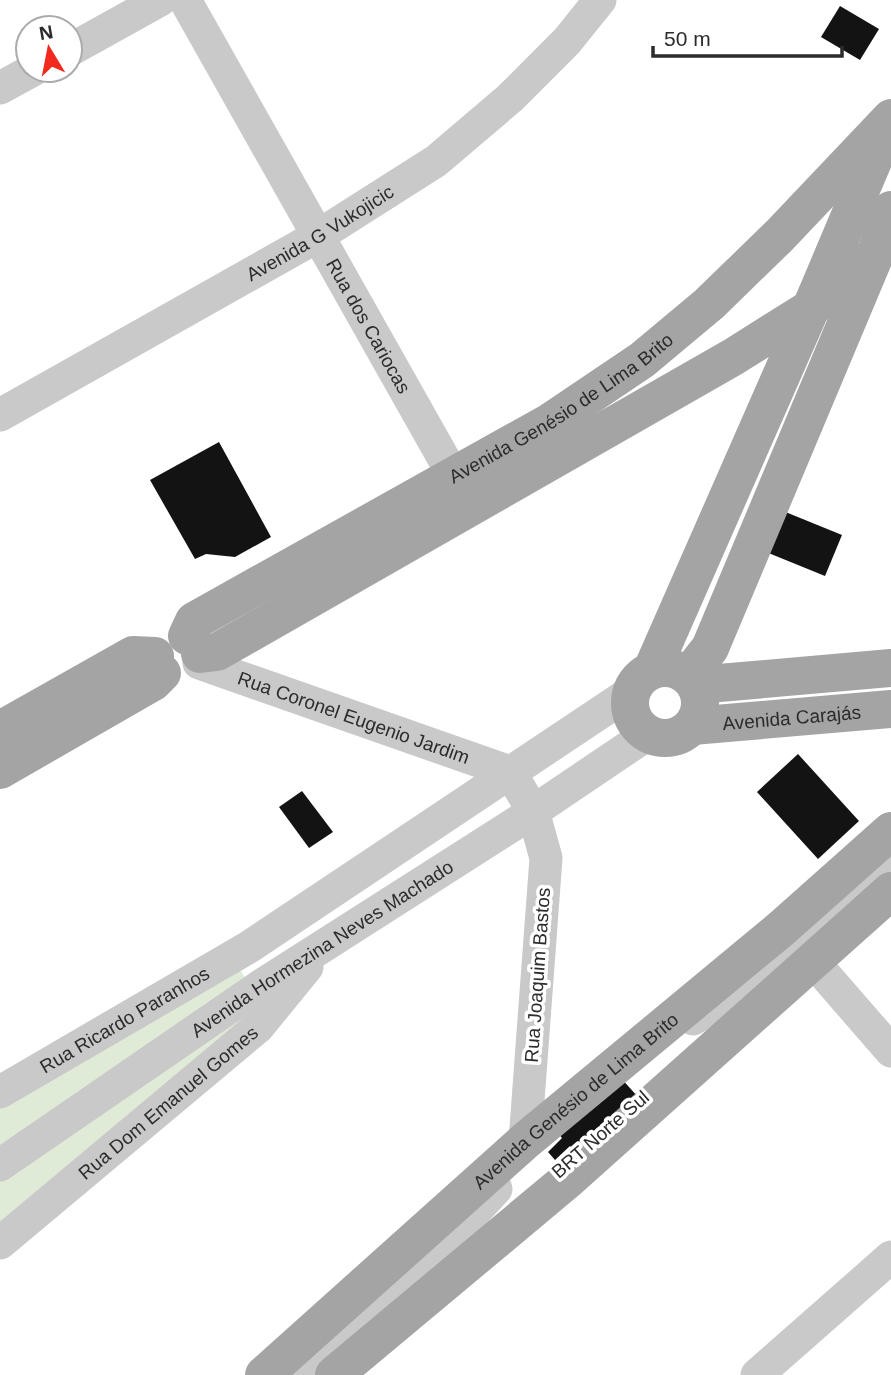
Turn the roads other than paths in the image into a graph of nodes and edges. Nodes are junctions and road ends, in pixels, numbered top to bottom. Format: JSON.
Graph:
{"nodes":[{"id":1,"x":160,"y":0,"type":"edge"},
{"id":2,"x":185,"y":0,"type":"edge"},
{"id":3,"x":600,"y":0,"type":"edge"},
{"id":4,"x":84,"y":42,"type":"edge"},
{"id":5,"x":891,"y":118,"type":"edge"},
{"id":6,"x":891,"y":210,"type":"edge"},
{"id":7,"x":318,"y":236,"type":"junction"},
{"id":8,"x":875,"y":255,"type":"junction"},
{"id":9,"x":811,"y":308,"type":"junction"},
{"id":10,"x":0,"y":415,"type":"edge"},
{"id":11,"x":462,"y":491,"type":"junction"},
{"id":12,"x":195,"y":651,"type":"junction"},
{"id":13,"x":159,"y":665,"type":"junction"},
{"id":14,"x":891,"y":668,"type":"edge"},
{"id":15,"x":667,"y":681,"type":"junction"},
{"id":16,"x":891,"y":709,"type":"edge"},
{"id":17,"x":692,"y":726,"type":"junction"},
{"id":18,"x":0,"y":730,"type":"edge"},
{"id":19,"x":648,"y":734,"type":"junction"},
{"id":20,"x":0,"y":770,"type":"edge"},
{"id":21,"x":510,"y":772,"type":"junction"},
{"id":22,"x":533,"y":811,"type":"junction"},
{"id":23,"x":891,"y":831,"type":"edge"},
{"id":24,"x":891,"y":868,"type":"edge"},
{"id":25,"x":891,"y":891,"type":"edge"},
{"id":26,"x":320,"y":949,"type":"junction"},
{"id":27,"x":812,"y":960,"type":"junction"},
{"id":28,"x":891,"y":1051,"type":"edge"},
{"id":29,"x":0,"y":1092,"type":"edge"},
{"id":30,"x":525,"y":1141,"type":"junction"},
{"id":31,"x":0,"y":1165,"type":"edge"},
{"id":32,"x":0,"y":1243,"type":"edge"},
{"id":33,"x":891,"y":1256,"type":"edge"},
{"id":34,"x":264,"y":1375,"type":"edge"},
{"id":35,"x":300,"y":1375,"type":"edge"},
{"id":36,"x":334,"y":1375,"type":"edge"},
{"id":37,"x":757,"y":1375,"type":"edge"}],
"edges":[{"from":1,"to":4,"type":"street"},
{"from":2,"to":7,"type":"street","name":"Rua dos Cariocas"},
{"from":3,"to":7,"type":"street","name":"Avenida G Vukojicic"},
{"from":5,"to":9,"type":"main road"},
{"from":5,"to":11,"type":"main road","name":"Avenida Genésio de Lima Brito"},
{"from":6,"to":8,"type":"main road"},
{"from":7,"to":10,"type":"street","name":"Avenida G Vukojicic"},
{"from":7,"to":11,"type":"street","name":"Rua dos Cariocas"},
{"from":8,"to":9,"type":"main road","name":"Avenida Genésio de Lima Brito"},
{"from":8,"to":15,"type":"main road"},
{"from":9,"to":11,"type":"main road","name":"Avenida Genésio de Lima Brito"},
{"from":9,"to":15,"type":"main road"},
{"from":11,"to":12,"type":"main road","name":"Avenida Genésio de Lima Brito"},
{"from":12,"to":13,"type":"main road","name":"Avenida Genésio de Lima Brito"},
{"from":12,"to":21,"type":"street","name":"Rua Coronel Eugenio Jardim"},
{"from":13,"to":18,"type":"main road"},
{"from":13,"to":20,"type":"main road"},
{"from":14,"to":15,"type":"main road"},
{"from":15,"to":17,"type":"main road"},
{"from":15,"to":19,"type":"main road"},
{"from":15,"to":21,"type":"street"},
{"from":16,"to":17,"type":"main road","name":"Avenida Carajás"},
{"from":17,"to":19,"type":"main road"},
{"from":19,"to":22,"type":"street","name":"Avenida Hormezina Neves Machado"},
{"from":21,"to":22,"type":"street","name":"Rua Joaquim Bastos"},
{"from":21,"to":29,"type":"street","name":"Rua Ricardo Paranhos"},
{"from":22,"to":26,"type":"street","name":"Avenida Hormezina Neves Machado"},
{"from":22,"to":30,"type":"street","name":"Rua Joaquim Bastos"},
{"from":23,"to":30,"type":"main road","name":"Avenida Genésio de Lima Brito"},
{"from":24,"to":35,"type":"street","name":"BRT Norte Sul"},
{"from":25,"to":27,"type":"main road"},
{"from":26,"to":31,"type":"street","name":"Avenida Hormezina Neves Machado"},
{"from":26,"to":32,"type":"street","name":"Rua Dom Emanuel Gomes"},
{"from":27,"to":28,"type":"street"},
{"from":27,"to":36,"type":"main road"},
{"from":30,"to":34,"type":"main road","name":"Avenida Genésio de Lima Brito"},
{"from":33,"to":37,"type":"street"}]}
